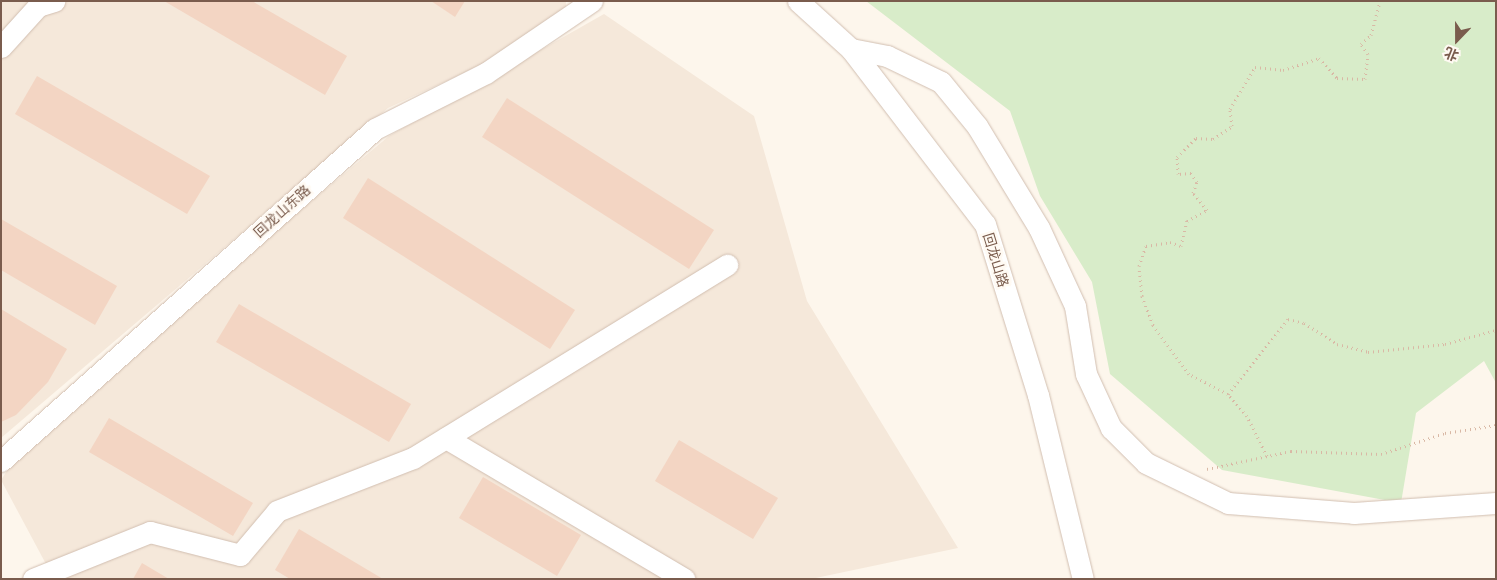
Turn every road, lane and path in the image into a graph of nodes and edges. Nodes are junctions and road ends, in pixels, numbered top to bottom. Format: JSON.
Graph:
{"nodes":[{"id":1,"x":54,"y":1,"type":"edge"},
{"id":2,"x":592,"y":1,"type":"edge"},
{"id":3,"x":798,"y":1,"type":"edge"},
{"id":4,"x":1380,"y":1,"type":"edge"},
{"id":5,"x":1,"y":47,"type":"edge"},
{"id":6,"x":851,"y":49,"type":"junction"},
{"id":7,"x":727,"y":264,"type":"dead end"},
{"id":8,"x":1496,"y":330,"type":"edge"},
{"id":9,"x":1228,"y":394,"type":"junction"},
{"id":10,"x":1496,"y":425,"type":"edge"},
{"id":11,"x":446,"y":438,"type":"junction"},
{"id":12,"x":1267,"y":456,"type":"junction"},
{"id":13,"x":1,"y":461,"type":"edge"},
{"id":14,"x":1184,"y":484,"type":"junction"},
{"id":15,"x":1496,"y":503,"type":"edge"},
{"id":16,"x":33,"y":579,"type":"edge"},
{"id":17,"x":684,"y":579,"type":"edge"},
{"id":18,"x":1083,"y":579,"type":"edge"}],
"edges":[{"from":1,"to":5,"type":"street"},
{"from":2,"to":13,"type":"street","name":"回龙山东路"},
{"from":3,"to":6,"type":"street","name":"回龙山路"},
{"from":4,"to":9,"type":"path"},
{"from":6,"to":14,"type":"street"},
{"from":6,"to":18,"type":"street","name":"回龙山路"},
{"from":7,"to":11,"type":"street"},
{"from":8,"to":9,"type":"path"},
{"from":9,"to":12,"type":"path"},
{"from":10,"to":12,"type":"path"},
{"from":11,"to":16,"type":"street"},
{"from":11,"to":17,"type":"street"},
{"from":12,"to":14,"type":"path"},
{"from":14,"to":15,"type":"street"}]}
